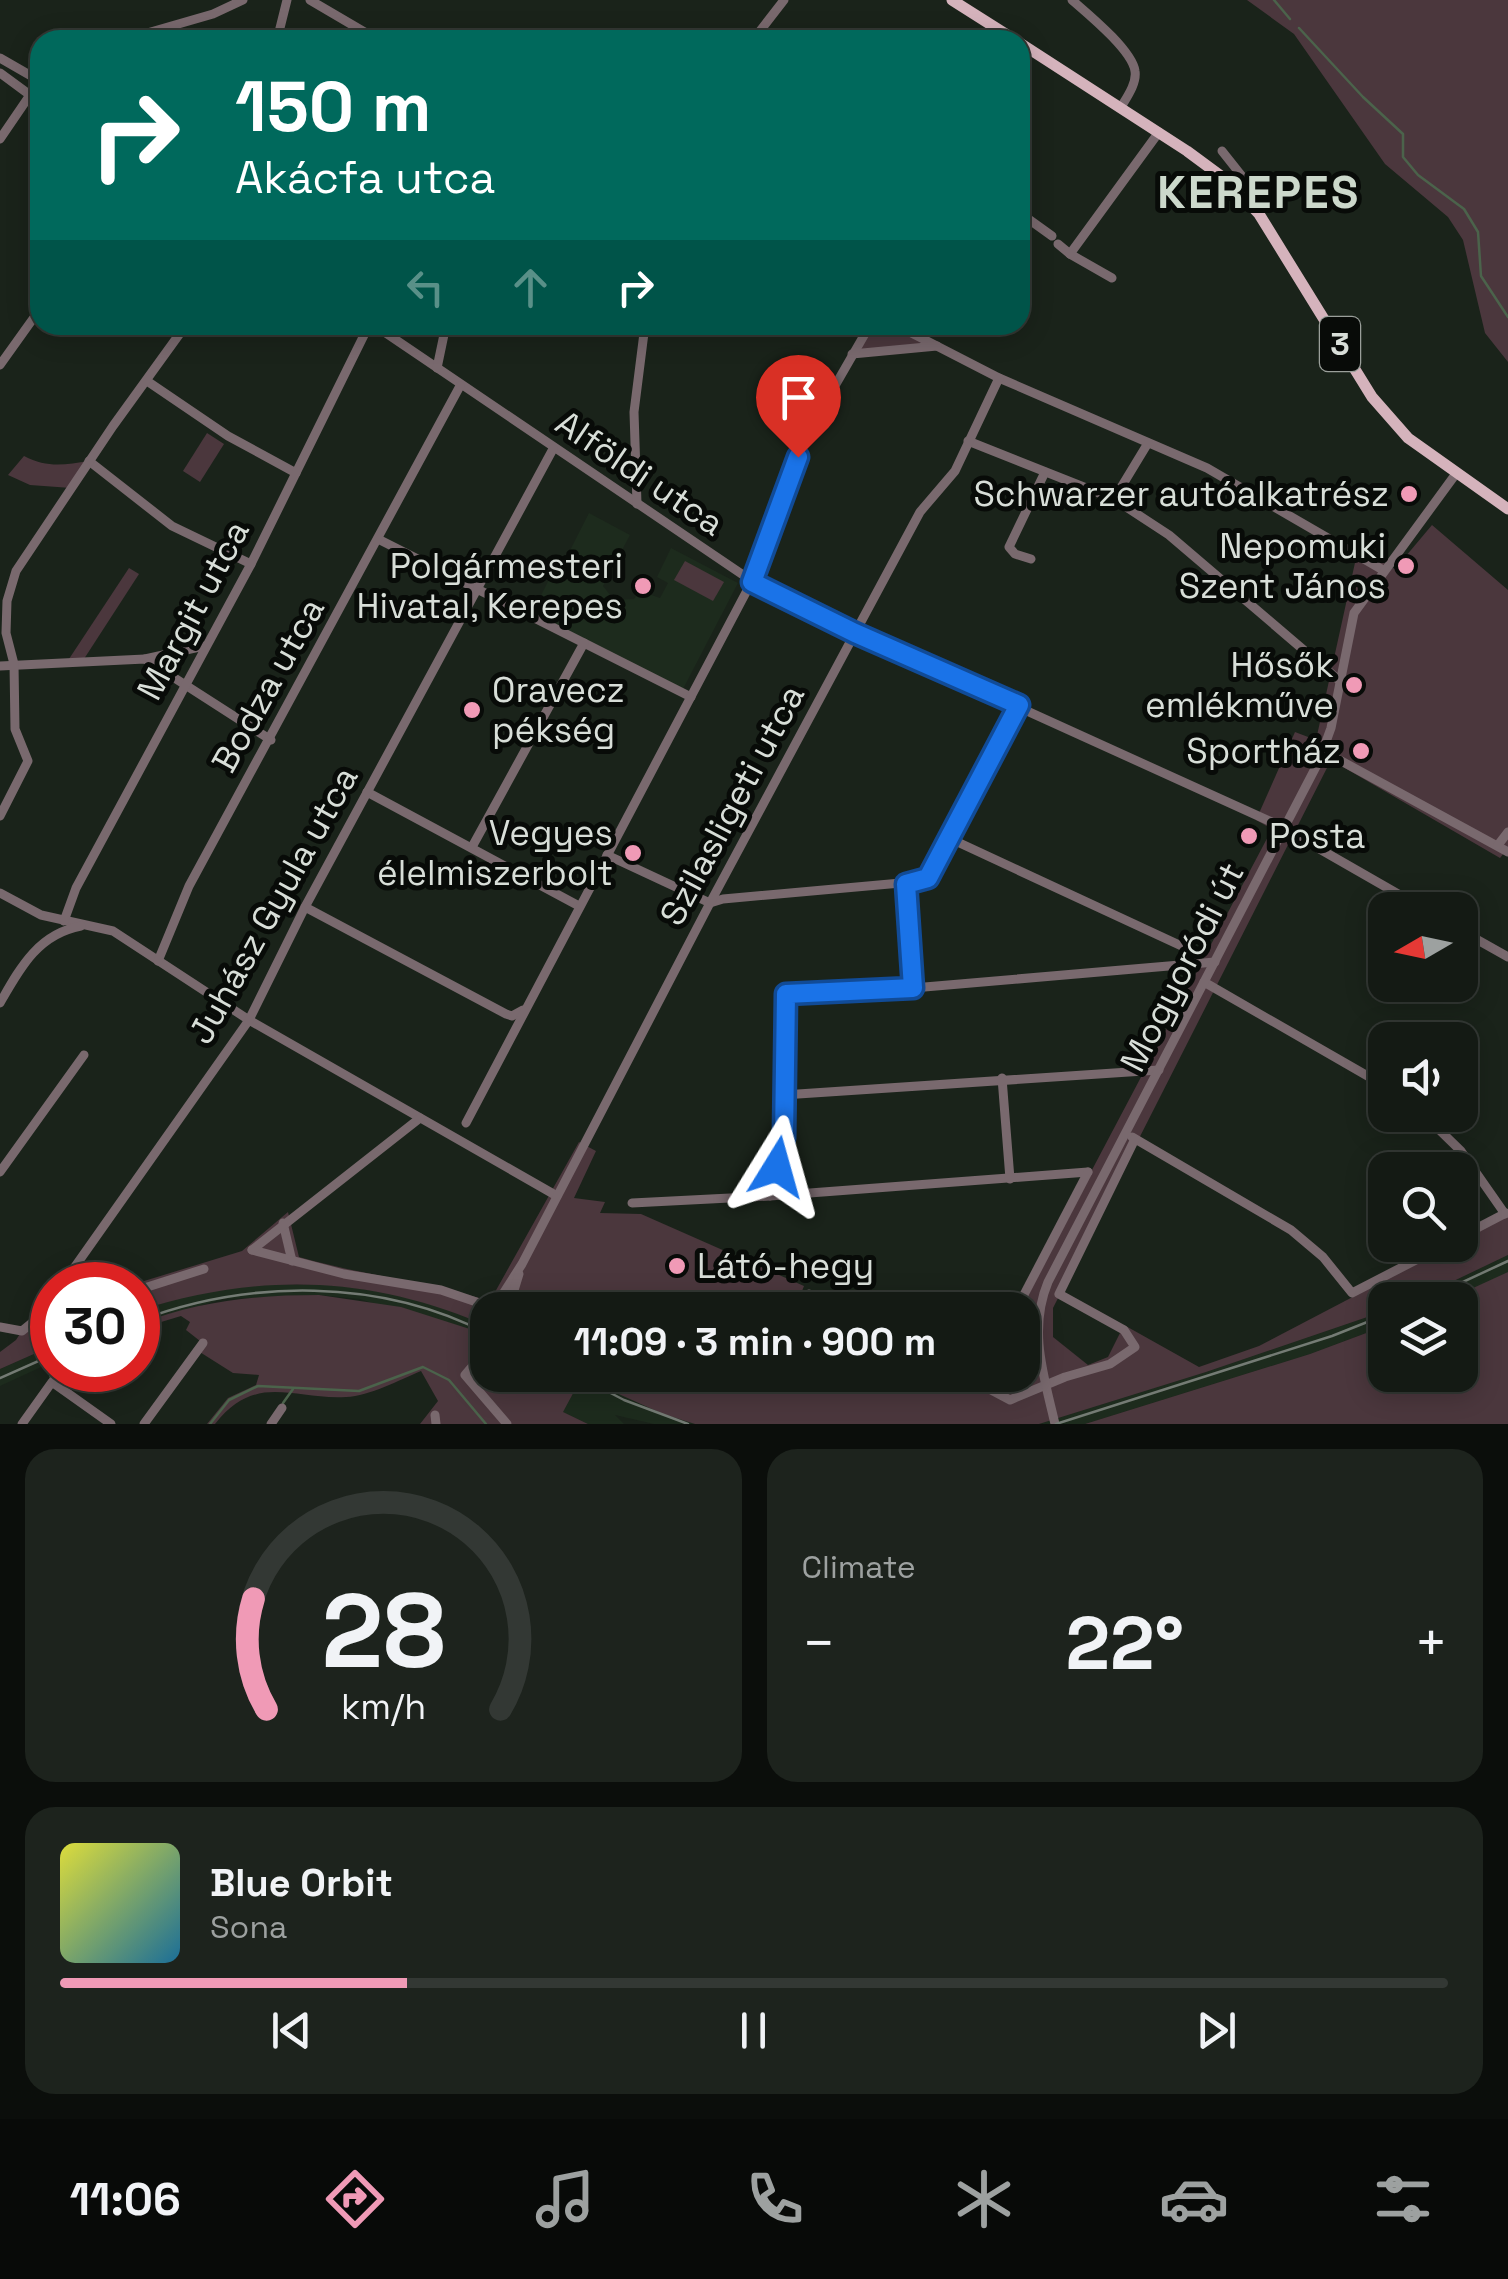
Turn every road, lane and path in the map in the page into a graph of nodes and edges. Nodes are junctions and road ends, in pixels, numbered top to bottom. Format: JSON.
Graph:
{"nodes":[{"id":1,"x":243,"y":0,"type":"edge"},
{"id":2,"x":287,"y":0,"type":"edge"},
{"id":3,"x":310,"y":0,"type":"edge"},
{"id":4,"x":784,"y":0,"type":"edge"},
{"id":5,"x":952,"y":0,"type":"edge"},
{"id":6,"x":1072,"y":0,"type":"edge"},
{"id":7,"x":158,"y":30,"type":"edge"},
{"id":8,"x":280,"y":30,"type":"edge"},
{"id":9,"x":361,"y":30,"type":"edge"},
{"id":10,"x":761,"y":30,"type":"edge"},
{"id":11,"x":999,"y":30,"type":"edge"},
{"id":12,"x":1030,"y":50,"type":"edge"},
{"id":13,"x":0,"y":58,"type":"edge"},
{"id":14,"x":0,"y":73,"type":"edge"},
{"id":15,"x":30,"y":75,"type":"edge"},
{"id":16,"x":30,"y":93,"type":"edge"},
{"id":17,"x":30,"y":102,"type":"edge"},
{"id":18,"x":1121,"y":108,"type":"junction"},
{"id":19,"x":1159,"y":132,"type":"junction"},
{"id":20,"x":0,"y":139,"type":"edge"},
{"id":21,"x":1222,"y":151,"type":"dead end"},
{"id":22,"x":1244,"y":196,"type":"junction"},
{"id":23,"x":1030,"y":221,"type":"edge"},
{"id":24,"x":1070,"y":254,"type":"junction"},
{"id":25,"x":1112,"y":278,"type":"dead end"},
{"id":26,"x":30,"y":322,"type":"edge"},
{"id":27,"x":179,"y":335,"type":"edge"},
{"id":28,"x":366,"y":335,"type":"edge"},
{"id":29,"x":386,"y":335,"type":"edge"},
{"id":30,"x":444,"y":335,"type":"edge"},
{"id":31,"x":644,"y":335,"type":"edge"},
{"id":32,"x":864,"y":335,"type":"edge"},
{"id":33,"x":920,"y":336,"type":"edge"},
{"id":34,"x":939,"y":346,"type":"junction"},
{"id":35,"x":852,"y":354,"type":"junction"},
{"id":36,"x":0,"y":365,"type":"edge"},
{"id":37,"x":436,"y":368,"type":"junction"},
{"id":38,"x":998,"y":378,"type":"junction"},
{"id":39,"x":147,"y":381,"type":"junction"},
{"id":40,"x":460,"y":386,"type":"junction"},
{"id":41,"x":968,"y":442,"type":"junction"},
{"id":42,"x":1148,"y":443,"type":"junction"},
{"id":43,"x":554,"y":449,"type":"junction"},
{"id":44,"x":89,"y":460,"type":"junction"},
{"id":45,"x":1045,"y":472,"type":"junction"},
{"id":46,"x":296,"y":473,"type":"junction"},
{"id":47,"x":1455,"y":475,"type":"junction"},
{"id":48,"x":1114,"y":499,"type":"junction"},
{"id":49,"x":637,"y":504,"type":"junction"},
{"id":50,"x":1508,"y":510,"type":"edge"},
{"id":51,"x":378,"y":539,"type":"junction"},
{"id":52,"x":1031,"y":559,"type":"dead end"},
{"id":53,"x":251,"y":564,"type":"junction"},
{"id":54,"x":1384,"y":570,"type":"junction"},
{"id":55,"x":752,"y":582,"type":"junction"},
{"id":56,"x":478,"y":588,"type":"junction"},
{"id":57,"x":855,"y":633,"type":"junction"},
{"id":58,"x":584,"y":643,"type":"junction"},
{"id":59,"x":204,"y":646,"type":"junction"},
{"id":60,"x":144,"y":659,"type":"junction"},
{"id":61,"x":14,"y":664,"type":"junction"},
{"id":62,"x":0,"y":666,"type":"edge"},
{"id":63,"x":1340,"y":681,"type":"junction"},
{"id":64,"x":183,"y":687,"type":"junction"},
{"id":65,"x":691,"y":697,"type":"junction"},
{"id":66,"x":1019,"y":705,"type":"junction"},
{"id":67,"x":271,"y":740,"type":"junction"},
{"id":68,"x":1323,"y":751,"type":"junction"},
{"id":69,"x":367,"y":792,"type":"junction"},
{"id":70,"x":0,"y":816,"type":"edge"},
{"id":71,"x":1285,"y":828,"type":"junction"},
{"id":72,"x":1508,"y":832,"type":"edge"},
{"id":73,"x":951,"y":839,"type":"junction"},
{"id":74,"x":1498,"y":845,"type":"junction"},
{"id":75,"x":472,"y":848,"type":"junction"},
{"id":76,"x":1508,"y":852,"type":"edge"},
{"id":77,"x":607,"y":855,"type":"junction"},
{"id":78,"x":906,"y":884,"type":"junction"},
{"id":79,"x":1395,"y":892,"type":"edge"},
{"id":80,"x":0,"y":893,"type":"edge"},
{"id":81,"x":710,"y":904,"type":"junction"},
{"id":82,"x":579,"y":906,"type":"junction"},
{"id":83,"x":305,"y":907,"type":"junction"},
{"id":84,"x":64,"y":921,"type":"junction"},
{"id":85,"x":86,"y":925,"type":"junction"},
{"id":86,"x":1478,"y":940,"type":"edge"},
{"id":87,"x":1508,"y":957,"type":"edge"},
{"id":88,"x":158,"y":960,"type":"junction"},
{"id":89,"x":1215,"y":962,"type":"junction"},
{"id":90,"x":1196,"y":963,"type":"junction"},
{"id":91,"x":1204,"y":982,"type":"junction"},
{"id":92,"x":913,"y":988,"type":"junction"},
{"id":93,"x":0,"y":1003,"type":"edge"},
{"id":94,"x":525,"y":1008,"type":"junction"},
{"id":95,"x":249,"y":1020,"type":"junction"},
{"id":96,"x":84,"y":1054,"type":"dead end"},
{"id":97,"x":1159,"y":1070,"type":"junction"},
{"id":98,"x":1368,"y":1076,"type":"edge"},
{"id":99,"x":1002,"y":1078,"type":"junction"},
{"id":100,"x":783,"y":1095,"type":"junction"},
{"id":101,"x":420,"y":1118,"type":"junction"},
{"id":102,"x":466,"y":1123,"type":"dead end"},
{"id":103,"x":1441,"y":1132,"type":"edge"},
{"id":104,"x":1131,"y":1136,"type":"junction"},
{"id":105,"x":0,"y":1172,"type":"edge"},
{"id":106,"x":1010,"y":1179,"type":"junction"},
{"id":107,"x":557,"y":1196,"type":"junction"},
{"id":108,"x":770,"y":1196,"type":"junction"},
{"id":109,"x":632,"y":1203,"type":"dead end"},
{"id":110,"x":1506,"y":1213,"type":"edge"},
{"id":111,"x":283,"y":1222,"type":"junction"},
{"id":112,"x":1478,"y":1228,"type":"edge"},
{"id":113,"x":292,"y":1261,"type":"junction"},
{"id":114,"x":78,"y":1262,"type":"edge"},
{"id":115,"x":1413,"y":1262,"type":"edge"},
{"id":116,"x":522,"y":1264,"type":"junction"},
{"id":117,"x":204,"y":1269,"type":"dead end"},
{"id":118,"x":160,"y":1283,"type":"edge"},
{"id":119,"x":506,"y":1292,"type":"edge"},
{"id":120,"x":513,"y":1292,"type":"edge"},
{"id":121,"x":1025,"y":1292,"type":"edge"},
{"id":122,"x":470,"y":1300,"type":"edge"},
{"id":123,"x":30,"y":1325,"type":"edge"},
{"id":124,"x":0,"y":1327,"type":"edge"},
{"id":125,"x":202,"y":1343,"type":"dead end"},
{"id":126,"x":1046,"y":1388,"type":"junction"},
{"id":127,"x":1040,"y":1390,"type":"edge"},
{"id":128,"x":480,"y":1392,"type":"edge"},
{"id":129,"x":995,"y":1392,"type":"edge"},
{"id":130,"x":1034,"y":1392,"type":"edge"},
{"id":131,"x":282,"y":1408,"type":"dead end"},
{"id":132,"x":22,"y":1424,"type":"edge"},
{"id":133,"x":111,"y":1424,"type":"edge"},
{"id":134,"x":144,"y":1424,"type":"edge"},
{"id":135,"x":271,"y":1424,"type":"edge"},
{"id":136,"x":507,"y":1424,"type":"edge"},
{"id":137,"x":1054,"y":1424,"type":"edge"}],
"edges":[{"from":1,"to":7,"type":"street"},
{"from":2,"to":8,"type":"street"},
{"from":3,"to":9,"type":"street"},
{"from":4,"to":10,"type":"street"},
{"from":5,"to":11,"type":"main road","number":"3"},
{"from":6,"to":18,"type":"street"},
{"from":12,"to":18,"type":"main road","number":"3"},
{"from":13,"to":15,"type":"street"},
{"from":14,"to":16,"type":"street"},
{"from":17,"to":20,"type":"street"},
{"from":18,"to":19,"type":"main road","number":"3"},
{"from":19,"to":22,"type":"main road","number":"3"},
{"from":19,"to":24,"type":"street"},
{"from":21,"to":22,"type":"street"},
{"from":22,"to":47,"type":"main road","number":"3"},
{"from":23,"to":24,"type":"street"},
{"from":24,"to":25,"type":"street"},
{"from":26,"to":36,"type":"street"},
{"from":27,"to":39,"type":"street"},
{"from":28,"to":46,"type":"street","name":"Margit utca"},
{"from":29,"to":37,"type":"street","name":"Alföldi utca"},
{"from":30,"to":37,"type":"street"},
{"from":31,"to":49,"type":"street"},
{"from":32,"to":35,"type":"street"},
{"from":33,"to":34,"type":"street"},
{"from":34,"to":35,"type":"street"},
{"from":34,"to":38,"type":"street"},
{"from":35,"to":55,"type":"street"},
{"from":37,"to":40,"type":"street","name":"Alföldi utca"},
{"from":38,"to":41,"type":"street","name":"Szilasligeti utca"},
{"from":38,"to":42,"type":"street"},
{"from":39,"to":44,"type":"street"},
{"from":39,"to":46,"type":"street"},
{"from":40,"to":43,"type":"street","name":"Alföldi utca"},
{"from":40,"to":51,"type":"street","name":"Bodza utca"},
{"from":41,"to":45,"type":"street"},
{"from":41,"to":57,"type":"street","name":"Szilasligeti utca"},
{"from":42,"to":48,"type":"street"},
{"from":42,"to":54,"type":"street"},
{"from":43,"to":49,"type":"street","name":"Alföldi utca"},
{"from":43,"to":56,"type":"street","name":"Juhász Gyula utca"},
{"from":44,"to":53,"type":"street"},
{"from":44,"to":61,"type":"street"},
{"from":45,"to":48,"type":"street"},
{"from":45,"to":52,"type":"street"},
{"from":46,"to":53,"type":"street","name":"Margit utca"},
{"from":47,"to":50,"type":"main road","number":"3"},
{"from":47,"to":54,"type":"street","name":"Mogyoródi út"},
{"from":48,"to":63,"type":"street"},
{"from":49,"to":55,"type":"street","name":"Alföldi utca"},
{"from":51,"to":56,"type":"street"},
{"from":51,"to":67,"type":"street","name":"Bodza utca"},
{"from":53,"to":59,"type":"street","name":"Margit utca"},
{"from":54,"to":63,"type":"street","name":"Mogyoródi út"},
{"from":55,"to":57,"type":"street","name":"Alföldi utca"},
{"from":55,"to":65,"type":"street"},
{"from":56,"to":58,"type":"street"},
{"from":56,"to":69,"type":"street","name":"Juhász Gyula utca"},
{"from":57,"to":66,"type":"street","name":"Alföldi utca"},
{"from":57,"to":81,"type":"street","name":"Szilasligeti utca"},
{"from":58,"to":65,"type":"street"},
{"from":58,"to":75,"type":"street"},
{"from":59,"to":60,"type":"street"},
{"from":59,"to":64,"type":"street","name":"Margit utca"},
{"from":60,"to":61,"type":"street"},
{"from":60,"to":64,"type":"street"},
{"from":61,"to":62,"type":"street"},
{"from":61,"to":70,"type":"street"},
{"from":63,"to":68,"type":"street","name":"Mogyoródi út"},
{"from":64,"to":67,"type":"street"},
{"from":64,"to":84,"type":"street","name":"Margit utca"},
{"from":65,"to":77,"type":"street"},
{"from":66,"to":71,"type":"street","name":"Alföldi utca"},
{"from":66,"to":73,"type":"street"},
{"from":67,"to":88,"type":"street","name":"Bodza utca"},
{"from":68,"to":71,"type":"street","name":"Mogyoródi út"},
{"from":68,"to":74,"type":"street"},
{"from":69,"to":75,"type":"street"},
{"from":69,"to":83,"type":"street","name":"Juhász Gyula utca"},
{"from":71,"to":79,"type":"street","name":"Alföldi utca"},
{"from":71,"to":89,"type":"street","name":"Mogyoródi út"},
{"from":72,"to":74,"type":"street"},
{"from":73,"to":78,"type":"street"},
{"from":73,"to":90,"type":"street"},
{"from":74,"to":76,"type":"street"},
{"from":75,"to":82,"type":"street"},
{"from":77,"to":81,"type":"street"},
{"from":77,"to":82,"type":"street"},
{"from":78,"to":81,"type":"street"},
{"from":78,"to":92,"type":"street"},
{"from":80,"to":84,"type":"street"},
{"from":81,"to":107,"type":"street","name":"Szilasligeti utca"},
{"from":82,"to":94,"type":"street"},
{"from":83,"to":94,"type":"street"},
{"from":83,"to":95,"type":"street","name":"Juhász Gyula utca"},
{"from":84,"to":85,"type":"street"},
{"from":85,"to":88,"type":"street"},
{"from":85,"to":93,"type":"street"},
{"from":86,"to":87,"type":"street"},
{"from":88,"to":95,"type":"street"},
{"from":89,"to":90,"type":"street"},
{"from":89,"to":91,"type":"street","name":"Mogyoródi út"},
{"from":90,"to":92,"type":"street"},
{"from":91,"to":97,"type":"street","name":"Mogyoródi út"},
{"from":91,"to":98,"type":"street"},
{"from":92,"to":100,"type":"street"},
{"from":94,"to":102,"type":"street"},
{"from":95,"to":101,"type":"street"},
{"from":95,"to":114,"type":"street","name":"Juhász Gyula utca"},
{"from":96,"to":105,"type":"street"},
{"from":97,"to":99,"type":"street"},
{"from":97,"to":104,"type":"street","name":"Mogyoródi út"},
{"from":99,"to":100,"type":"street"},
{"from":99,"to":106,"type":"street"},
{"from":100,"to":108,"type":"street"},
{"from":101,"to":107,"type":"street"},
{"from":101,"to":111,"type":"street"},
{"from":103,"to":110,"type":"street"},
{"from":104,"to":115,"type":"street"},
{"from":104,"to":126,"type":"street","name":"Mogyoródi út"},
{"from":104,"to":126,"type":"street","name":"Mogyoródi út"},
{"from":106,"to":108,"type":"street"},
{"from":106,"to":121,"type":"street"},
{"from":107,"to":116,"type":"street","name":"Szilasligeti utca"},
{"from":108,"to":109,"type":"street"},
{"from":110,"to":112,"type":"street"},
{"from":111,"to":113,"type":"street"},
{"from":111,"to":113,"type":"street","name":"Szilasligeti utca"},
{"from":113,"to":122,"type":"street","name":"Szilasligeti utca"},
{"from":116,"to":119,"type":"street","name":"Szilasligeti utca"},
{"from":116,"to":120,"type":"street","name":"Szilasligeti utca"},
{"from":117,"to":118,"type":"street"},
{"from":123,"to":124,"type":"street"},
{"from":125,"to":134,"type":"street"},
{"from":126,"to":127,"type":"street"},
{"from":126,"to":137,"type":"street","name":"Mogyoródi út"},
{"from":128,"to":136,"type":"street"},
{"from":129,"to":130,"type":"street"},
{"from":131,"to":135,"type":"street"},
{"from":132,"to":133,"type":"street"}]}
